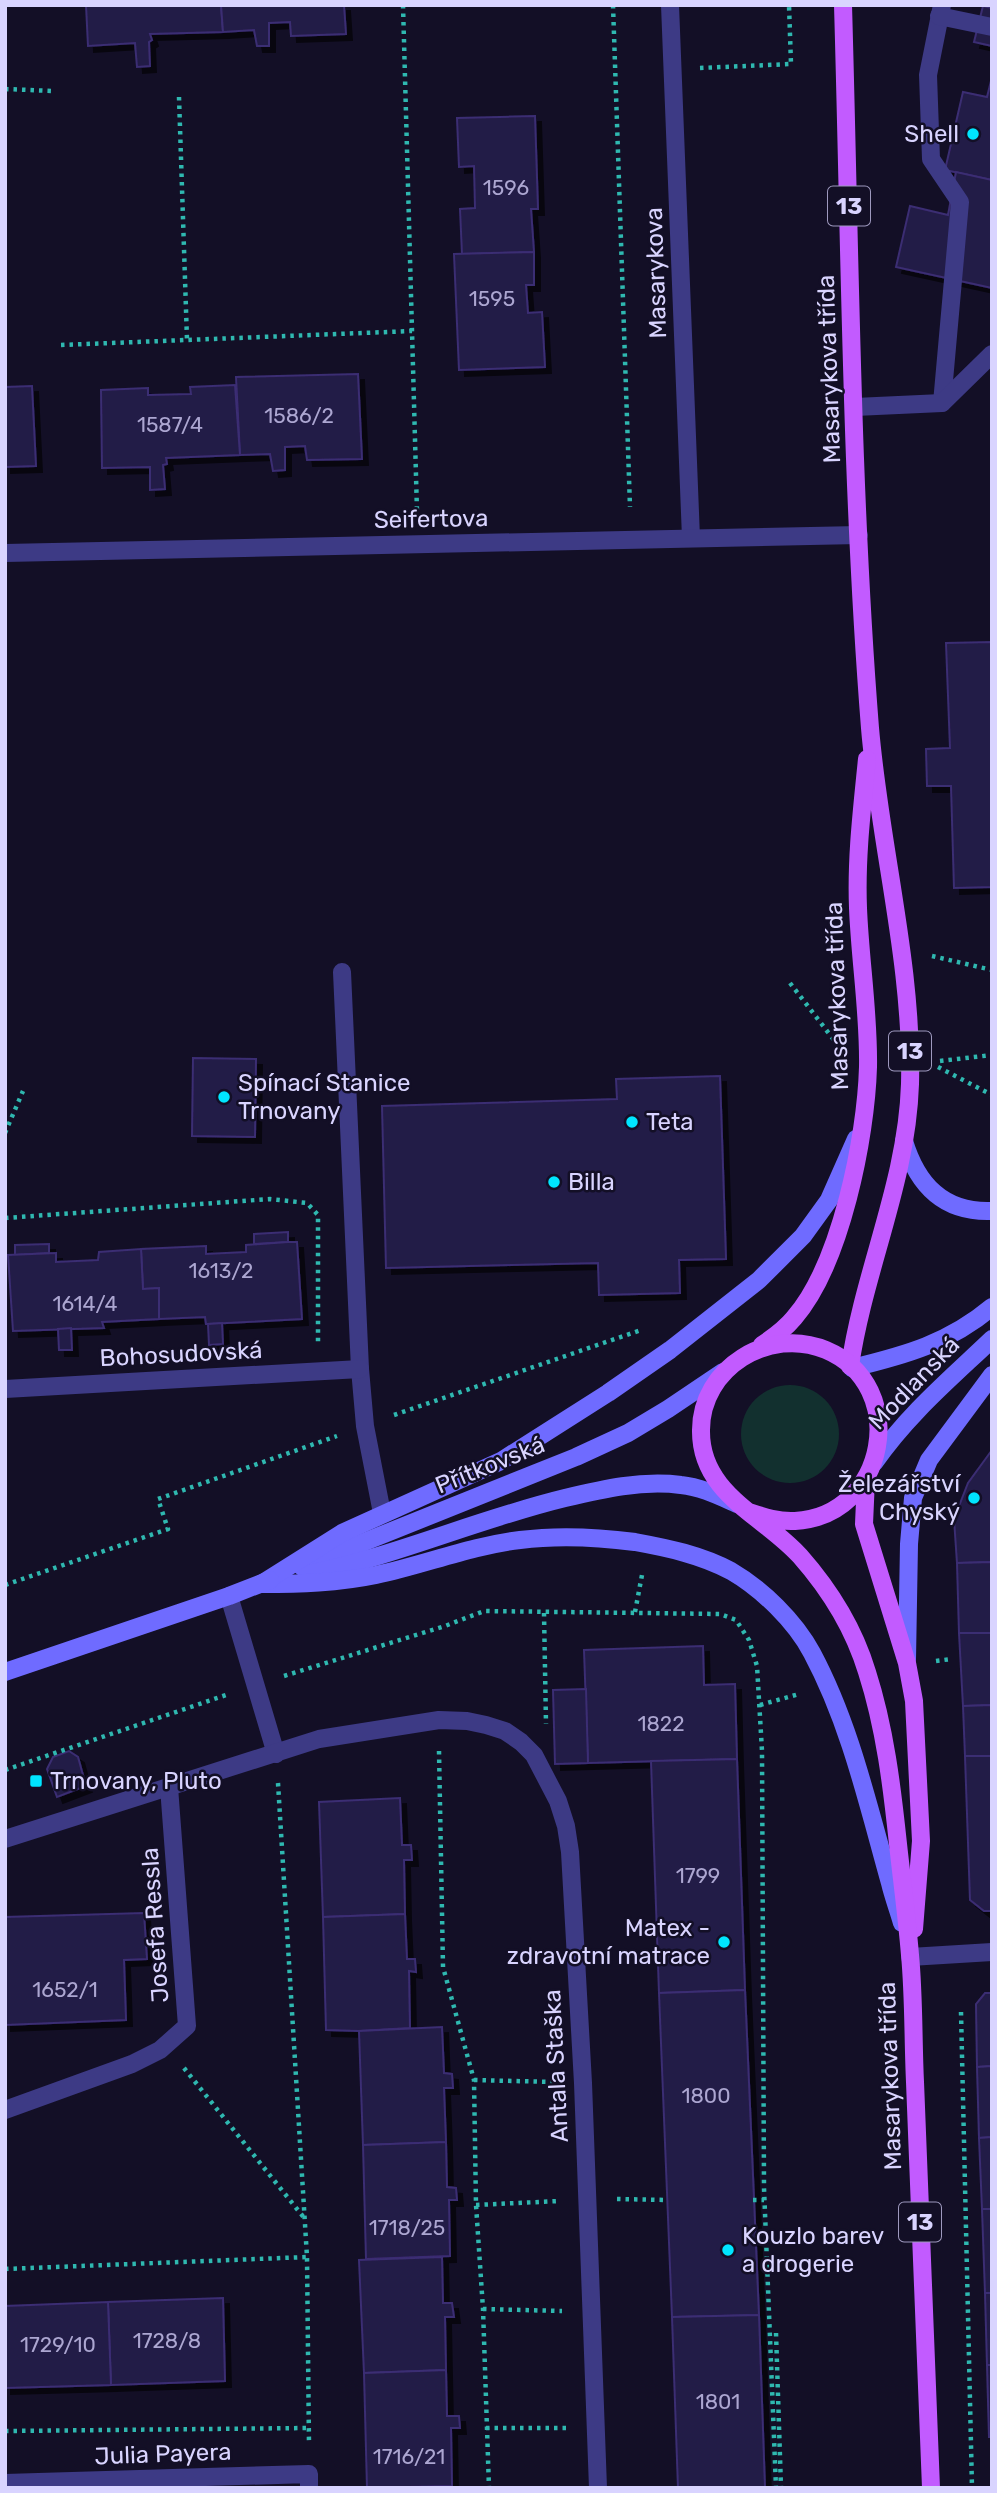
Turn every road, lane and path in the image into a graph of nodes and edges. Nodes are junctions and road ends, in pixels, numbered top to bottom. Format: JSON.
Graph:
{"nodes":[{"id":1,"x":403,"y":5,"type":"edge"},
{"id":2,"x":613,"y":5,"type":"edge"},
{"id":3,"x":670,"y":5,"type":"edge"},
{"id":4,"x":789,"y":5,"type":"edge"},
{"id":5,"x":843,"y":5,"type":"edge"},
{"id":6,"x":940,"y":10,"type":"edge"},
{"id":7,"x":992,"y":27,"type":"edge"},
{"id":8,"x":673,"y":69,"type":"junction"},
{"id":9,"x":5,"y":89,"type":"edge"},
{"id":10,"x":52,"y":92,"type":"dead end"},
{"id":11,"x":179,"y":97,"type":"dead end"},
{"id":12,"x":412,"y":331,"type":"junction"},
{"id":13,"x":187,"y":340,"type":"junction"},
{"id":14,"x":61,"y":345,"type":"dead end"},
{"id":15,"x":992,"y":354,"type":"edge"},
{"id":16,"x":942,"y":403,"type":"junction"},
{"id":17,"x":855,"y":407,"type":"junction"},
{"id":18,"x":630,"y":507,"type":"dead end"},
{"id":19,"x":417,"y":512,"type":"dead end"},
{"id":20,"x":859,"y":535,"type":"junction"},
{"id":21,"x":691,"y":538,"type":"junction"},
{"id":22,"x":5,"y":553,"type":"edge"},
{"id":23,"x":871,"y":732,"type":"junction"},
{"id":24,"x":342,"y":972,"type":"dead end"},
{"id":25,"x":790,"y":983,"type":"dead end"},
{"id":26,"x":844,"y":1053,"type":"dead end"},
{"id":27,"x":992,"y":1055,"type":"edge"},
{"id":28,"x":929,"y":1062,"type":"dead end"},
{"id":29,"x":23,"y":1091,"type":"dead end"},
{"id":30,"x":866,"y":1112,"type":"junction"},
{"id":31,"x":5,"y":1133,"type":"edge"},
{"id":32,"x":904,"y":1141,"type":"junction"},
{"id":33,"x":992,"y":1211,"type":"edge"},
{"id":34,"x":5,"y":1218,"type":"edge"},
{"id":35,"x":992,"y":1307,"type":"edge"},
{"id":36,"x":653,"y":1326,"type":"dead end"},
{"id":37,"x":992,"y":1339,"type":"edge"},
{"id":38,"x":752,"y":1351,"type":"junction"},
{"id":39,"x":851,"y":1367,"type":"junction"},
{"id":40,"x":359,"y":1369,"type":"junction"},
{"id":41,"x":726,"y":1370,"type":"junction"},
{"id":42,"x":320,"y":1371,"type":"junction"},
{"id":43,"x":992,"y":1375,"type":"edge"},
{"id":44,"x":5,"y":1389,"type":"edge"},
{"id":45,"x":365,"y":1426,"type":"junction"},
{"id":46,"x":870,"y":1471,"type":"junction"},
{"id":47,"x":743,"y":1508,"type":"junction"},
{"id":48,"x":382,"y":1513,"type":"junction"},
{"id":49,"x":261,"y":1584,"type":"junction"},
{"id":50,"x":5,"y":1585,"type":"edge"},
{"id":51,"x":229,"y":1597,"type":"junction"},
{"id":52,"x":484,"y":1611,"type":"dead end"},
{"id":53,"x":544,"y":1613,"type":"junction"},
{"id":54,"x":907,"y":1663,"type":"junction"},
{"id":55,"x":5,"y":1672,"type":"edge"},
{"id":56,"x":439,"y":1720,"type":"junction"},
{"id":57,"x":276,"y":1754,"type":"junction"},
{"id":58,"x":27,"y":1763,"type":"dead end"},
{"id":59,"x":5,"y":1770,"type":"edge"},
{"id":60,"x":547,"y":1777,"type":"junction"},
{"id":61,"x":169,"y":1787,"type":"junction"},
{"id":62,"x":5,"y":1839,"type":"edge"},
{"id":63,"x":992,"y":1952,"type":"edge"},
{"id":64,"x":910,"y":1957,"type":"junction"},
{"id":65,"x":961,"y":2012,"type":"dead end"},
{"id":66,"x":166,"y":2046,"type":"junction"},
{"id":67,"x":474,"y":2080,"type":"junction"},
{"id":68,"x":583,"y":2083,"type":"junction"},
{"id":69,"x":5,"y":2110,"type":"edge"},
{"id":70,"x":586,"y":2199,"type":"junction"},
{"id":71,"x":667,"y":2200,"type":"dead end"},
{"id":72,"x":753,"y":2200,"type":"dead end"},
{"id":73,"x":765,"y":2200,"type":"junction"},
{"id":74,"x":476,"y":2205,"type":"junction"},
{"id":75,"x":305,"y":2219,"type":"junction"},
{"id":76,"x":307,"y":2258,"type":"junction"},
{"id":77,"x":5,"y":2269,"type":"edge"},
{"id":78,"x":483,"y":2309,"type":"junction"},
{"id":79,"x":591,"y":2312,"type":"junction"},
{"id":80,"x":776,"y":2333,"type":"dead end"},
{"id":81,"x":309,"y":2428,"type":"junction"},
{"id":82,"x":486,"y":2428,"type":"junction"},
{"id":83,"x":594,"y":2428,"type":"junction"},
{"id":84,"x":5,"y":2431,"type":"edge"},
{"id":85,"x":309,"y":2481,"type":"edge"},
{"id":86,"x":5,"y":2483,"type":"edge"},
{"id":87,"x":489,"y":2488,"type":"edge"},
{"id":88,"x":598,"y":2488,"type":"edge"},
{"id":89,"x":776,"y":2488,"type":"edge"},
{"id":90,"x":781,"y":2488,"type":"edge"},
{"id":91,"x":931,"y":2488,"type":"edge"},
{"id":92,"x":972,"y":2488,"type":"edge"}],
"edges":[{"from":1,"to":12,"type":"path"},
{"from":2,"to":18,"type":"path"},
{"from":3,"to":8,"type":"street","name":"Masarykova"},
{"from":4,"to":8,"type":"path"},
{"from":5,"to":17,"type":"main road","name":"Masarykova třída","number":"13"},
{"from":6,"to":7,"type":"street"},
{"from":6,"to":16,"type":"street"},
{"from":8,"to":21,"type":"street","name":"Masarykova"},
{"from":9,"to":10,"type":"path"},
{"from":11,"to":13,"type":"path"},
{"from":12,"to":13,"type":"path"},
{"from":12,"to":19,"type":"path"},
{"from":13,"to":14,"type":"path"},
{"from":15,"to":16,"type":"street"},
{"from":16,"to":17,"type":"street"},
{"from":17,"to":20,"type":"main road","name":"Masarykova třída","number":"13"},
{"from":20,"to":21,"type":"street","name":"Seifertova"},
{"from":20,"to":23,"type":"main road","name":"Masarykova třída","number":"13"},
{"from":21,"to":22,"type":"street","name":"Seifertova"},
{"from":23,"to":30,"type":"main road","name":"Masarykova třída","number":"13"},
{"from":23,"to":32,"type":"main road","name":"Masarykova třída","number":"13"},
{"from":24,"to":40,"type":"street"},
{"from":25,"to":26,"type":"path"},
{"from":27,"to":28,"type":"path"},
{"from":29,"to":31,"type":"path"},
{"from":30,"to":38,"type":"main road","name":"Masarykova třída","number":"13"},
{"from":30,"to":48,"type":"street"},
{"from":32,"to":33,"type":"street"},
{"from":32,"to":39,"type":"main road","name":"Masarykova třída","number":"13"},
{"from":34,"to":42,"type":"path"},
{"from":35,"to":39,"type":"street","name":"Modlanská"},
{"from":36,"to":45,"type":"path"},
{"from":37,"to":46,"type":"street","name":"Modlanská"},
{"from":38,"to":39,"type":"main road","name":"Masarykova třída"},
{"from":38,"to":41,"type":"main road","name":"Masarykova třída"},
{"from":39,"to":46,"type":"main road","name":"Masarykova třída"},
{"from":40,"to":42,"type":"street","name":"Bohosudovská"},
{"from":40,"to":45,"type":"street"},
{"from":41,"to":47,"type":"main road","name":"Masarykova třída"},
{"from":41,"to":49,"type":"street","name":"Přítkovská"},
{"from":42,"to":44,"type":"street","name":"Bohosudovská"},
{"from":43,"to":54,"type":"street"},
{"from":45,"to":48,"type":"street"},
{"from":45,"to":50,"type":"path"},
{"from":46,"to":47,"type":"main road"},
{"from":46,"to":54,"type":"main road","name":"Masarykova třída","number":"13"},
{"from":47,"to":49,"type":"street","name":"Přítkovská"},
{"from":47,"to":64,"type":"main road","name":"Masarykova třída","number":"13"},
{"from":48,"to":49,"type":"street"},
{"from":49,"to":51,"type":"street","name":"Přítkovská"},
{"from":49,"to":64,"type":"street"},
{"from":51,"to":55,"type":"street","name":"Přítkovská"},
{"from":51,"to":57,"type":"street"},
{"from":52,"to":53,"type":"path"},
{"from":53,"to":60,"type":"path"},
{"from":53,"to":73,"type":"path"},
{"from":54,"to":64,"type":"main road","name":"Masarykova třída","number":"13"},
{"from":56,"to":57,"type":"street"},
{"from":56,"to":60,"type":"street","name":"Antala Staška"},
{"from":56,"to":67,"type":"path"},
{"from":57,"to":61,"type":"street"},
{"from":57,"to":75,"type":"path"},
{"from":58,"to":59,"type":"path"},
{"from":60,"to":68,"type":"street","name":"Antala Staška"},
{"from":61,"to":62,"type":"street"},
{"from":61,"to":66,"type":"street","name":"Josefa Ressla"},
{"from":63,"to":64,"type":"street"},
{"from":64,"to":91,"type":"main road","name":"Masarykova třída","number":"13"},
{"from":65,"to":92,"type":"path"},
{"from":66,"to":69,"type":"street","name":"Josefa Ressla"},
{"from":66,"to":75,"type":"path"},
{"from":67,"to":68,"type":"path"},
{"from":67,"to":74,"type":"path"},
{"from":68,"to":70,"type":"street","name":"Antala Staška"},
{"from":70,"to":71,"type":"path"},
{"from":70,"to":74,"type":"path"},
{"from":70,"to":79,"type":"street","name":"Antala Staška"},
{"from":72,"to":73,"type":"path"},
{"from":73,"to":89,"type":"path"},
{"from":74,"to":78,"type":"path"},
{"from":75,"to":76,"type":"path"},
{"from":76,"to":77,"type":"path"},
{"from":76,"to":81,"type":"path"},
{"from":78,"to":79,"type":"path"},
{"from":78,"to":82,"type":"path"},
{"from":79,"to":83,"type":"street","name":"Antala Staška"},
{"from":80,"to":90,"type":"path"},
{"from":81,"to":84,"type":"path"},
{"from":81,"to":85,"type":"path"},
{"from":82,"to":83,"type":"path"},
{"from":82,"to":87,"type":"path"},
{"from":83,"to":88,"type":"street","name":"Antala Staška"},
{"from":85,"to":86,"type":"street","name":"Julia Payera"}]}
